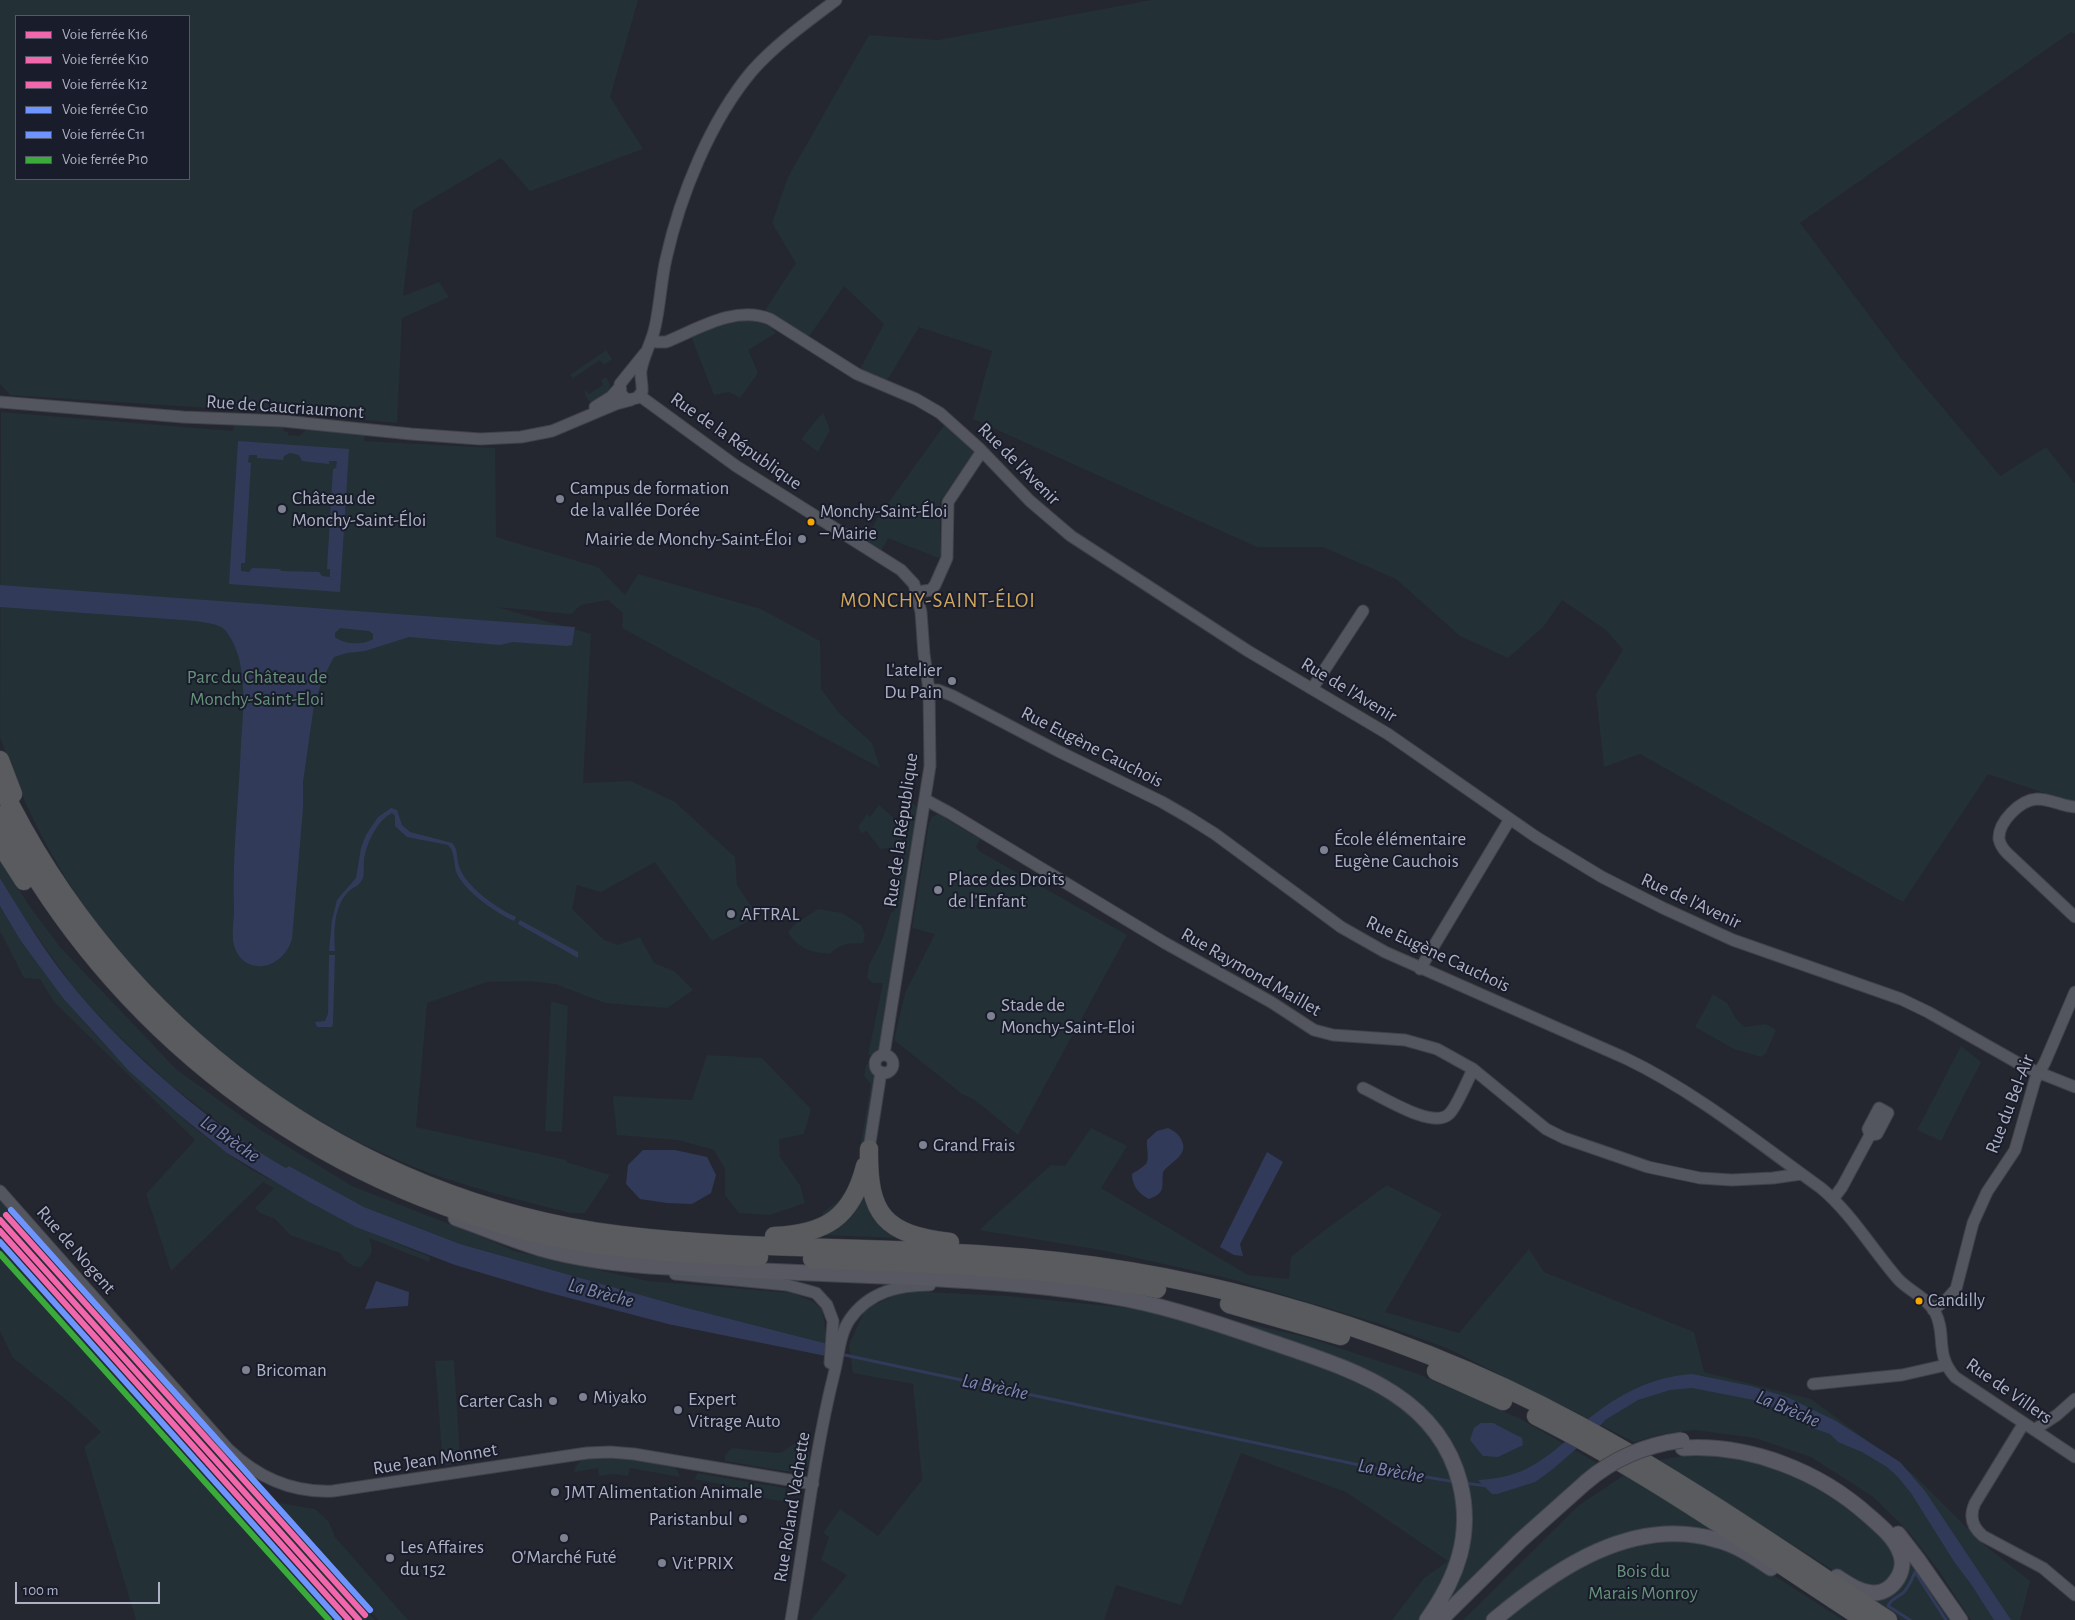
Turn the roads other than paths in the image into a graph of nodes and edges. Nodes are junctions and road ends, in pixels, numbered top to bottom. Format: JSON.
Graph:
{"nodes":[{"id":1,"x":836,"y":0,"type":"edge"},
{"id":2,"x":651,"y":340,"type":"junction"},
{"id":3,"x":645,"y":353,"type":"junction"},
{"id":4,"x":641,"y":382,"type":"junction"},
{"id":5,"x":622,"y":383,"type":"junction"},
{"id":6,"x":636,"y":398,"type":"junction"},
{"id":7,"x":0,"y":402,"type":"edge"},
{"id":8,"x":567,"y":426,"type":"junction"},
{"id":9,"x":982,"y":451,"type":"junction"},
{"id":10,"x":935,"y":586,"type":"junction"},
{"id":11,"x":917,"y":592,"type":"junction"},
{"id":12,"x":1363,"y":612,"type":"dead end"},
{"id":13,"x":922,"y":616,"type":"junction"},
{"id":14,"x":1312,"y":689,"type":"junction"},
{"id":15,"x":928,"y":690,"type":"junction"},
{"id":16,"x":0,"y":760,"type":"edge"},
{"id":17,"x":0,"y":784,"type":"edge"},
{"id":18,"x":926,"y":800,"type":"junction"},
{"id":19,"x":2075,"y":806,"type":"edge"},
{"id":20,"x":0,"y":815,"type":"edge"},
{"id":21,"x":1510,"y":819,"type":"junction"},
{"id":22,"x":0,"y":844,"type":"edge"},
{"id":23,"x":36,"y":853,"type":"junction"},
{"id":24,"x":2075,"y":917,"type":"edge"},
{"id":25,"x":1420,"y":969,"type":"junction"},
{"id":26,"x":2075,"y":992,"type":"edge"},
{"id":27,"x":154,"y":1023,"type":"junction"},
{"id":28,"x":1473,"y":1069,"type":"junction"},
{"id":29,"x":2038,"y":1072,"type":"junction"},
{"id":30,"x":2075,"y":1087,"type":"edge"},
{"id":31,"x":1363,"y":1088,"type":"dead end"},
{"id":32,"x":1870,"y":1135,"type":"dead end"},
{"id":33,"x":869,"y":1149,"type":"junction"},
{"id":34,"x":1801,"y":1174,"type":"junction"},
{"id":35,"x":379,"y":1179,"type":"junction"},
{"id":36,"x":0,"y":1191,"type":"edge"},
{"id":37,"x":1832,"y":1199,"type":"junction"},
{"id":38,"x":604,"y":1232,"type":"junction"},
{"id":39,"x":614,"y":1262,"type":"junction"},
{"id":40,"x":1150,"y":1275,"type":"junction"},
{"id":41,"x":1054,"y":1288,"type":"junction"},
{"id":42,"x":1933,"y":1310,"type":"junction"},
{"id":43,"x":125,"y":1332,"type":"joint"},
{"id":44,"x":837,"y":1341,"type":"junction"},
{"id":45,"x":1946,"y":1365,"type":"junction"},
{"id":46,"x":1813,"y":1384,"type":"dead end"},
{"id":47,"x":2075,"y":1399,"type":"edge"},
{"id":48,"x":1568,"y":1426,"type":"junction"},
{"id":49,"x":2029,"y":1427,"type":"junction"},
{"id":50,"x":1599,"y":1444,"type":"junction"},
{"id":51,"x":1682,"y":1444,"type":"junction"},
{"id":52,"x":2075,"y":1457,"type":"edge"},
{"id":53,"x":813,"y":1484,"type":"junction"},
{"id":54,"x":1589,"y":1486,"type":"junction"},
{"id":55,"x":1758,"y":1535,"type":"junction"},
{"id":56,"x":2075,"y":1595,"type":"edge"},
{"id":57,"x":791,"y":1620,"type":"edge"},
{"id":58,"x":1427,"y":1620,"type":"edge"},
{"id":59,"x":1440,"y":1620,"type":"edge"},
{"id":60,"x":1453,"y":1620,"type":"edge"},
{"id":61,"x":1494,"y":1620,"type":"edge"},
{"id":62,"x":1858,"y":1620,"type":"edge"},
{"id":63,"x":1864,"y":1620,"type":"edge"},
{"id":64,"x":1888,"y":1620,"type":"edge"},
{"id":65,"x":1960,"y":1620,"type":"edge"}],
"edges":[{"from":1,"to":2,"type":"street"},
{"from":2,"to":3,"type":"street"},
{"from":2,"to":9,"type":"street","name":"Rue de l'Avenir"},
{"from":3,"to":4,"type":"street"},
{"from":3,"to":5,"type":"street"},
{"from":4,"to":5,"type":"street"},
{"from":4,"to":6,"type":"street"},
{"from":5,"to":6,"type":"street"},
{"from":5,"to":8,"type":"street"},
{"from":6,"to":8,"type":"street"},
{"from":6,"to":11,"type":"street","name":"Rue de la République"},
{"from":7,"to":8,"type":"street","name":"Rue de Caucriaumont"},
{"from":9,"to":10,"type":"street"},
{"from":9,"to":14,"type":"street","name":"Rue de l'Avenir"},
{"from":10,"to":11,"type":"street"},
{"from":10,"to":13,"type":"street"},
{"from":11,"to":13,"type":"street","name":"Rue de la République"},
{"from":12,"to":14,"type":"street"},
{"from":13,"to":15,"type":"street","name":"Rue de la République"},
{"from":14,"to":21,"type":"street","name":"Rue de l'Avenir"},
{"from":15,"to":18,"type":"street","name":"Rue de la République"},
{"from":15,"to":25,"type":"street","name":"Rue Eugène Cauchois"},
{"from":16,"to":23,"type":"highway"},
{"from":17,"to":23,"type":"highway"},
{"from":18,"to":28,"type":"street","name":"Rue Raymond Maillet"},
{"from":18,"to":33,"type":"street","name":"Rue de la République"},
{"from":19,"to":24,"type":"street"},
{"from":20,"to":27,"type":"highway"},
{"from":21,"to":25,"type":"street"},
{"from":21,"to":29,"type":"street","name":"Rue de l'Avenir"},
{"from":22,"to":27,"type":"highway"},
{"from":23,"to":38,"type":"highway"},
{"from":25,"to":34,"type":"street","name":"Rue Eugène Cauchois"},
{"from":26,"to":29,"type":"street","name":"Rue du Bel-Air"},
{"from":27,"to":35,"type":"highway"},
{"from":28,"to":31,"type":"street"},
{"from":28,"to":34,"type":"street","name":"Rue Raymond Maillet"},
{"from":29,"to":30,"type":"street","name":"Rue de l'Avenir"},
{"from":29,"to":42,"type":"street","name":"Rue du Bel-Air"},
{"from":32,"to":37,"type":"street"},
{"from":33,"to":38,"type":"highway"},
{"from":33,"to":40,"type":"highway"},
{"from":34,"to":37,"type":"street","name":"Rue Eugène Cauchois"},
{"from":35,"to":39,"type":"main road"},
{"from":35,"to":48,"type":"highway"},
{"from":36,"to":43,"type":"street","name":"Rue de Nogent"},
{"from":37,"to":42,"type":"street","name":"Rue Eugène Cauchois"},
{"from":38,"to":40,"type":"highway"},
{"from":39,"to":41,"type":"main road"},
{"from":39,"to":44,"type":"street"},
{"from":40,"to":48,"type":"highway"},
{"from":41,"to":44,"type":"street"},
{"from":41,"to":58,"type":"main road"},
{"from":42,"to":45,"type":"street","name":"Rue de Villers"},
{"from":43,"to":53,"type":"street","name":"Rue Jean Monnet"},
{"from":44,"to":53,"type":"street","name":"Rue Roland Vachette"},
{"from":45,"to":46,"type":"street"},
{"from":45,"to":49,"type":"street","name":"Rue de Villers"},
{"from":47,"to":49,"type":"street"},
{"from":48,"to":50,"type":"highway"},
{"from":49,"to":52,"type":"street","name":"Rue de Villers"},
{"from":49,"to":56,"type":"street"},
{"from":50,"to":55,"type":"highway"},
{"from":50,"to":63,"type":"highway"},
{"from":51,"to":54,"type":"main road"},
{"from":51,"to":55,"type":"main road"},
{"from":51,"to":65,"type":"main road"},
{"from":53,"to":57,"type":"street","name":"Rue Roland Vachette"},
{"from":54,"to":59,"type":"main road"},
{"from":54,"to":60,"type":"main road"},
{"from":55,"to":64,"type":"highway"},
{"from":61,"to":62,"type":"main road"}]}
